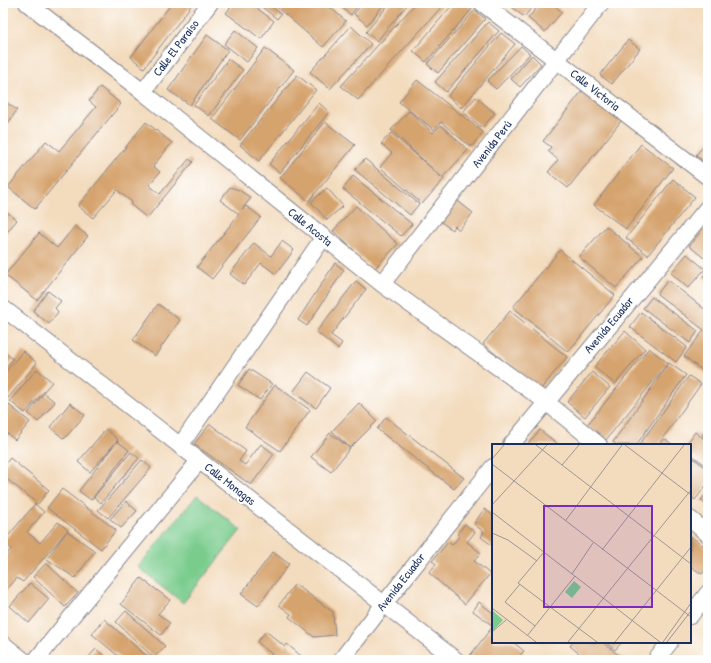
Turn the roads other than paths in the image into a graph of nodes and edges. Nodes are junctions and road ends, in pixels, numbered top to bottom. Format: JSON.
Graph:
{"nodes":[{"id":1,"x":27,"y":3,"type":"edge"},
{"id":2,"x":210,"y":3,"type":"edge"},
{"id":3,"x":482,"y":3,"type":"edge"},
{"id":4,"x":602,"y":3,"type":"edge"},
{"id":5,"x":557,"y":60,"type":"junction"},
{"id":6,"x":143,"y":92,"type":"junction"},
{"id":7,"x":708,"y":176,"type":"edge"},
{"id":8,"x":708,"y":207,"type":"edge"},
{"id":9,"x":323,"y":238,"type":"junction"},
{"id":10,"x":382,"y":284,"type":"junction"},
{"id":11,"x":3,"y":308,"type":"edge"},
{"id":12,"x":546,"y":401,"type":"junction"},
{"id":13,"x":512,"y":444,"type":"edge"},
{"id":14,"x":598,"y":444,"type":"edge"},
{"id":15,"x":180,"y":446,"type":"junction"},
{"id":16,"x":199,"y":460,"type":"junction"},
{"id":17,"x":492,"y":468,"type":"edge"},
{"id":18,"x":691,"y":520,"type":"edge"},
{"id":19,"x":708,"y":534,"type":"edge"},
{"id":20,"x":708,"y":594,"type":"edge"},
{"id":21,"x":384,"y":604,"type":"junction"},
{"id":22,"x":691,"y":615,"type":"edge"},
{"id":23,"x":669,"y":643,"type":"edge"},
{"id":24,"x":3,"y":644,"type":"edge"},
{"id":25,"x":23,"y":660,"type":"edge"},
{"id":26,"x":36,"y":660,"type":"edge"},
{"id":27,"x":341,"y":660,"type":"edge"},
{"id":28,"x":456,"y":660,"type":"edge"},
{"id":29,"x":656,"y":660,"type":"edge"}],
"edges":[{"from":1,"to":6,"type":"street","name":"Calle Acosta"},
{"from":2,"to":6,"type":"street","name":"Calle El Paraiso"},
{"from":3,"to":5,"type":"street","name":"Calle Victoria"},
{"from":4,"to":5,"type":"street","name":"Avenida Perú"},
{"from":5,"to":7,"type":"street","name":"Calle Victoria"},
{"from":5,"to":10,"type":"street","name":"Avenida Perú"},
{"from":6,"to":9,"type":"street","name":"Calle Acosta"},
{"from":8,"to":12,"type":"street","name":"Avenida Ecuador"},
{"from":9,"to":10,"type":"street","name":"Calle Acosta"},
{"from":9,"to":15,"type":"street"},
{"from":10,"to":12,"type":"street","name":"Calle Acosta"},
{"from":11,"to":15,"type":"street","name":"Calle Monagas"},
{"from":12,"to":13,"type":"street","name":"Avenida Ecuador"},
{"from":12,"to":14,"type":"street","name":"Calle Acosta"},
{"from":15,"to":16,"type":"street","name":"Calle Monagas"},
{"from":16,"to":21,"type":"street","name":"Calle Monagas"},
{"from":16,"to":26,"type":"street"},
{"from":17,"to":21,"type":"street","name":"Avenida Ecuador"},
{"from":18,"to":19,"type":"street"},
{"from":20,"to":22,"type":"street"},
{"from":21,"to":27,"type":"street","name":"Avenida Ecuador"},
{"from":21,"to":28,"type":"street","name":"Calle Monagas"},
{"from":23,"to":29,"type":"street"},
{"from":24,"to":25,"type":"street"}]}
